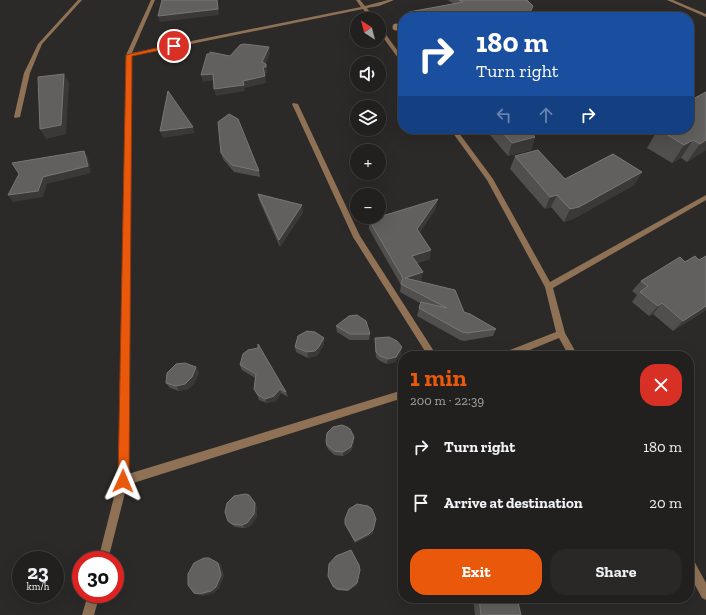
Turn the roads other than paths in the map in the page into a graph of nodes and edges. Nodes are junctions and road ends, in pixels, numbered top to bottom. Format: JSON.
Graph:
{"nodes":[{"id":1,"x":80,"y":0,"type":"edge"},
{"id":2,"x":153,"y":0,"type":"edge"},
{"id":3,"x":358,"y":0,"type":"edge"},
{"id":4,"x":392,"y":0,"type":"edge"},
{"id":5,"x":669,"y":0,"type":"edge"},
{"id":6,"x":363,"y":7,"type":"junction"},
{"id":7,"x":367,"y":12,"type":"edge"},
{"id":8,"x":706,"y":16,"type":"edge"},
{"id":9,"x":386,"y":38,"type":"edge"},
{"id":10,"x":398,"y":54,"type":"edge"},
{"id":11,"x":129,"y":55,"type":"junction"},
{"id":12,"x":295,"y":104,"type":"dead end"},
{"id":13,"x":17,"y":117,"type":"dead end"},
{"id":14,"x":457,"y":134,"type":"edge"},
{"id":15,"x":706,"y":197,"type":"edge"},
{"id":16,"x":549,"y":287,"type":"junction"},
{"id":17,"x":561,"y":334,"type":"junction"},
{"id":18,"x":430,"y":351,"type":"edge"},
{"id":19,"x":518,"y":351,"type":"edge"},
{"id":20,"x":571,"y":351,"type":"edge"},
{"id":21,"x":398,"y":396,"type":"edge"},
{"id":22,"x":123,"y":481,"type":"junction"},
{"id":23,"x":105,"y":551,"type":"edge"},
{"id":24,"x":694,"y":572,"type":"edge"},
{"id":25,"x":706,"y":594,"type":"edge"},
{"id":26,"x":91,"y":603,"type":"edge"},
{"id":27,"x":88,"y":615,"type":"edge"}],
"edges":[{"from":1,"to":13,"type":"street"},
{"from":2,"to":11,"type":"street"},
{"from":3,"to":6,"type":"street"},
{"from":4,"to":6,"type":"street"},
{"from":5,"to":8,"type":"street"},
{"from":6,"to":7,"type":"street"},
{"from":6,"to":11,"type":"street"},
{"from":9,"to":10,"type":"street"},
{"from":11,"to":22,"type":"street"},
{"from":12,"to":18,"type":"street"},
{"from":14,"to":16,"type":"street"},
{"from":15,"to":16,"type":"street"},
{"from":16,"to":17,"type":"street"},
{"from":17,"to":19,"type":"street"},
{"from":17,"to":20,"type":"street"},
{"from":21,"to":22,"type":"street"},
{"from":22,"to":23,"type":"street"},
{"from":24,"to":25,"type":"street"},
{"from":26,"to":27,"type":"street"}]}
